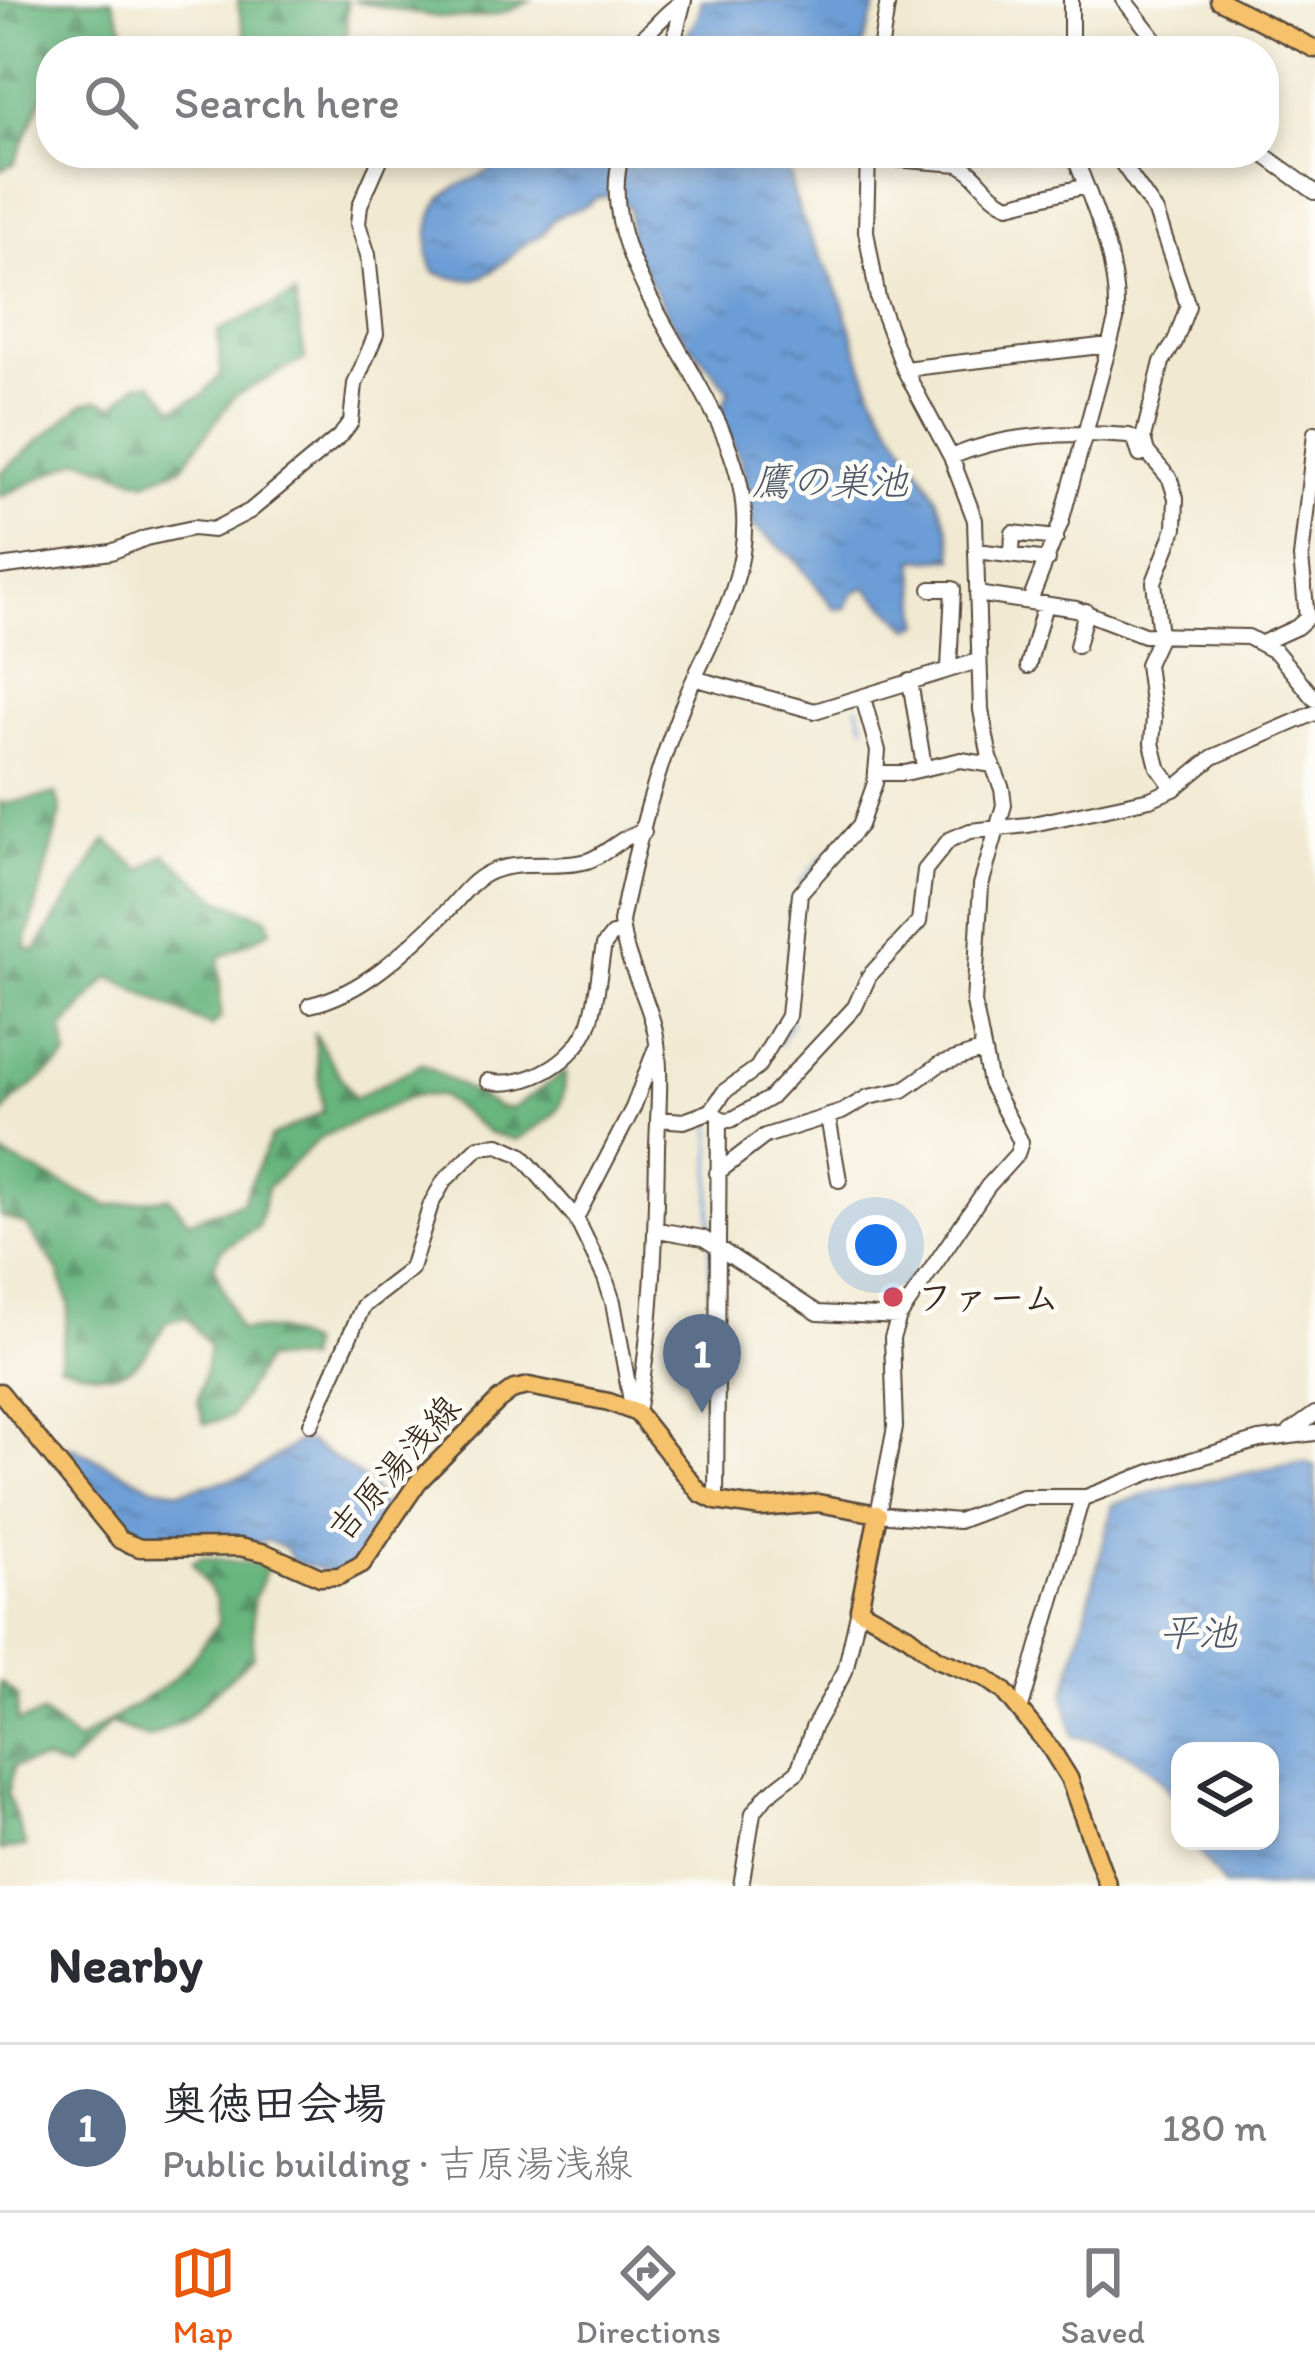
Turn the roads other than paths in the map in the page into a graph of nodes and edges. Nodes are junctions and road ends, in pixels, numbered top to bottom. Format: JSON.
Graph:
{"nodes":[{"id":1,"x":888,"y":0,"type":"edge"},
{"id":2,"x":1071,"y":0,"type":"edge"},
{"id":3,"x":1124,"y":0,"type":"edge"},
{"id":4,"x":1219,"y":0,"type":"edge"},
{"id":5,"x":684,"y":1,"type":"edge"},
{"id":6,"x":644,"y":36,"type":"edge"},
{"id":7,"x":675,"y":36,"type":"edge"},
{"id":8,"x":882,"y":36,"type":"edge"},
{"id":9,"x":1071,"y":36,"type":"edge"},
{"id":10,"x":1152,"y":36,"type":"edge"},
{"id":11,"x":1315,"y":49,"type":"edge"},
{"id":12,"x":1279,"y":166,"type":"edge"},
{"id":13,"x":376,"y":168,"type":"edge"},
{"id":14,"x":620,"y":168,"type":"edge"},
{"id":15,"x":868,"y":168,"type":"edge"},
{"id":16,"x":968,"y":168,"type":"edge"},
{"id":17,"x":1079,"y":168,"type":"edge"},
{"id":18,"x":1125,"y":168,"type":"edge"},
{"id":19,"x":1086,"y":186,"type":"junction"},
{"id":20,"x":1315,"y":192,"type":"edge"},
{"id":21,"x":1109,"y":345,"type":"junction"},
{"id":22,"x":904,"y":369,"type":"junction"},
{"id":23,"x":1085,"y":434,"type":"junction"},
{"id":24,"x":1315,"y":434,"type":"edge"},
{"id":25,"x":951,"y":457,"type":"junction"},
{"id":26,"x":1156,"y":463,"type":"junction"},
{"id":27,"x":1055,"y":538,"type":"junction"},
{"id":28,"x":977,"y":551,"type":"junction"},
{"id":29,"x":1012,"y":554,"type":"junction"},
{"id":30,"x":1048,"y":560,"type":"junction"},
{"id":31,"x":0,"y":567,"type":"edge"},
{"id":32,"x":931,"y":590,"type":"dead end"},
{"id":33,"x":977,"y":594,"type":"junction"},
{"id":34,"x":1038,"y":602,"type":"junction"},
{"id":35,"x":1086,"y":611,"type":"junction"},
{"id":36,"x":1160,"y":636,"type":"junction"},
{"id":37,"x":1262,"y":643,"type":"junction"},
{"id":38,"x":1077,"y":646,"type":"dead end"},
{"id":39,"x":978,"y":662,"type":"junction"},
{"id":40,"x":1028,"y":666,"type":"dead end"},
{"id":41,"x":949,"y":668,"type":"junction"},
{"id":42,"x":697,"y":679,"type":"junction"},
{"id":43,"x":910,"y":681,"type":"junction"},
{"id":44,"x":862,"y":698,"type":"junction"},
{"id":45,"x":1315,"y":699,"type":"edge"},
{"id":46,"x":1315,"y":712,"type":"edge"},
{"id":47,"x":992,"y":765,"type":"junction"},
{"id":48,"x":924,"y":766,"type":"junction"},
{"id":49,"x":877,"y":772,"type":"junction"},
{"id":50,"x":1174,"y":789,"type":"junction"},
{"id":51,"x":1000,"y":826,"type":"junction"},
{"id":52,"x":644,"y":832,"type":"junction"},
{"id":53,"x":622,"y":933,"type":"junction"},
{"id":54,"x":310,"y":1005,"type":"dead end"},
{"id":55,"x":657,"y":1044,"type":"junction"},
{"id":56,"x":981,"y":1051,"type":"junction"},
{"id":57,"x":488,"y":1081,"type":"dead end"},
{"id":58,"x":715,"y":1115,"type":"junction"},
{"id":59,"x":827,"y":1117,"type":"junction"},
{"id":60,"x":658,"y":1119,"type":"junction"},
{"id":61,"x":717,"y":1173,"type":"junction"},
{"id":62,"x":839,"y":1180,"type":"dead end"},
{"id":63,"x":576,"y":1218,"type":"junction"},
{"id":64,"x":658,"y":1230,"type":"junction"},
{"id":65,"x":717,"y":1246,"type":"junction"},
{"id":66,"x":899,"y":1318,"type":"junction"},
{"id":67,"x":617,"y":1323,"type":"junction"},
{"id":68,"x":650,"y":1329,"type":"junction"},
{"id":69,"x":0,"y":1392,"type":"edge"},
{"id":70,"x":635,"y":1412,"type":"junction"},
{"id":71,"x":1315,"y":1414,"type":"edge"},
{"id":72,"x":311,"y":1424,"type":"dead end"},
{"id":73,"x":1315,"y":1433,"type":"edge"},
{"id":74,"x":1289,"y":1434,"type":"junction"},
{"id":75,"x":1082,"y":1498,"type":"junction"},
{"id":76,"x":716,"y":1502,"type":"junction"},
{"id":77,"x":878,"y":1514,"type":"junction"},
{"id":78,"x":859,"y":1609,"type":"junction"},
{"id":79,"x":1020,"y":1711,"type":"junction"},
{"id":80,"x":742,"y":1886,"type":"edge"},
{"id":81,"x":1108,"y":1886,"type":"edge"}],
"edges":[{"from":1,"to":8,"type":"street"},
{"from":2,"to":9,"type":"street"},
{"from":3,"to":10,"type":"street"},
{"from":4,"to":11,"type":"main road"},
{"from":5,"to":6,"type":"street"},
{"from":5,"to":7,"type":"street"},
{"from":12,"to":20,"type":"street"},
{"from":13,"to":31,"type":"street"},
{"from":14,"to":42,"type":"street"},
{"from":15,"to":22,"type":"street"},
{"from":16,"to":19,"type":"street"},
{"from":17,"to":19,"type":"street"},
{"from":18,"to":26,"type":"street"},
{"from":19,"to":21,"type":"street"},
{"from":21,"to":22,"type":"street"},
{"from":21,"to":23,"type":"street"},
{"from":22,"to":25,"type":"street"},
{"from":23,"to":25,"type":"street"},
{"from":23,"to":26,"type":"street"},
{"from":23,"to":27,"type":"street"},
{"from":24,"to":37,"type":"street"},
{"from":25,"to":28,"type":"street"},
{"from":26,"to":36,"type":"street"},
{"from":27,"to":29,"type":"street"},
{"from":27,"to":30,"type":"street"},
{"from":28,"to":29,"type":"street"},
{"from":28,"to":33,"type":"street"},
{"from":29,"to":30,"type":"street"},
{"from":30,"to":34,"type":"street"},
{"from":32,"to":41,"type":"street"},
{"from":33,"to":34,"type":"street"},
{"from":33,"to":39,"type":"street"},
{"from":34,"to":35,"type":"street"},
{"from":34,"to":40,"type":"street"},
{"from":35,"to":36,"type":"street"},
{"from":35,"to":38,"type":"street"},
{"from":36,"to":37,"type":"street"},
{"from":36,"to":50,"type":"street"},
{"from":37,"to":45,"type":"street"},
{"from":39,"to":41,"type":"street"},
{"from":39,"to":47,"type":"street"},
{"from":41,"to":43,"type":"street"},
{"from":42,"to":44,"type":"street"},
{"from":42,"to":52,"type":"street"},
{"from":43,"to":44,"type":"street"},
{"from":43,"to":48,"type":"street"},
{"from":44,"to":49,"type":"street"},
{"from":46,"to":50,"type":"street"},
{"from":47,"to":48,"type":"street"},
{"from":47,"to":51,"type":"street"},
{"from":48,"to":49,"type":"street"},
{"from":49,"to":58,"type":"street"},
{"from":50,"to":51,"type":"street"},
{"from":51,"to":56,"type":"street"},
{"from":51,"to":58,"type":"street"},
{"from":52,"to":53,"type":"street"},
{"from":52,"to":54,"type":"street"},
{"from":53,"to":55,"type":"street"},
{"from":53,"to":57,"type":"street"},
{"from":55,"to":60,"type":"street"},
{"from":55,"to":63,"type":"street"},
{"from":56,"to":59,"type":"street"},
{"from":56,"to":66,"type":"street"},
{"from":58,"to":60,"type":"street"},
{"from":58,"to":61,"type":"street"},
{"from":59,"to":61,"type":"street"},
{"from":59,"to":62,"type":"street"},
{"from":60,"to":64,"type":"street"},
{"from":61,"to":65,"type":"street"},
{"from":63,"to":67,"type":"street"},
{"from":63,"to":72,"type":"street"},
{"from":64,"to":65,"type":"street"},
{"from":64,"to":68,"type":"street"},
{"from":65,"to":66,"type":"street"},
{"from":65,"to":76,"type":"street"},
{"from":66,"to":77,"type":"street"},
{"from":67,"to":68,"type":"street"},
{"from":67,"to":70,"type":"street"},
{"from":68,"to":70,"type":"street"},
{"from":69,"to":70,"type":"main road","name":"吉原湯浅線"},
{"from":70,"to":76,"type":"main road"},
{"from":71,"to":74,"type":"street"},
{"from":73,"to":74,"type":"street"},
{"from":74,"to":75,"type":"street"},
{"from":75,"to":77,"type":"street"},
{"from":75,"to":79,"type":"street"},
{"from":76,"to":77,"type":"main road"},
{"from":77,"to":78,"type":"main road"},
{"from":78,"to":79,"type":"main road"},
{"from":78,"to":80,"type":"street"},
{"from":79,"to":81,"type":"main road"}]}
